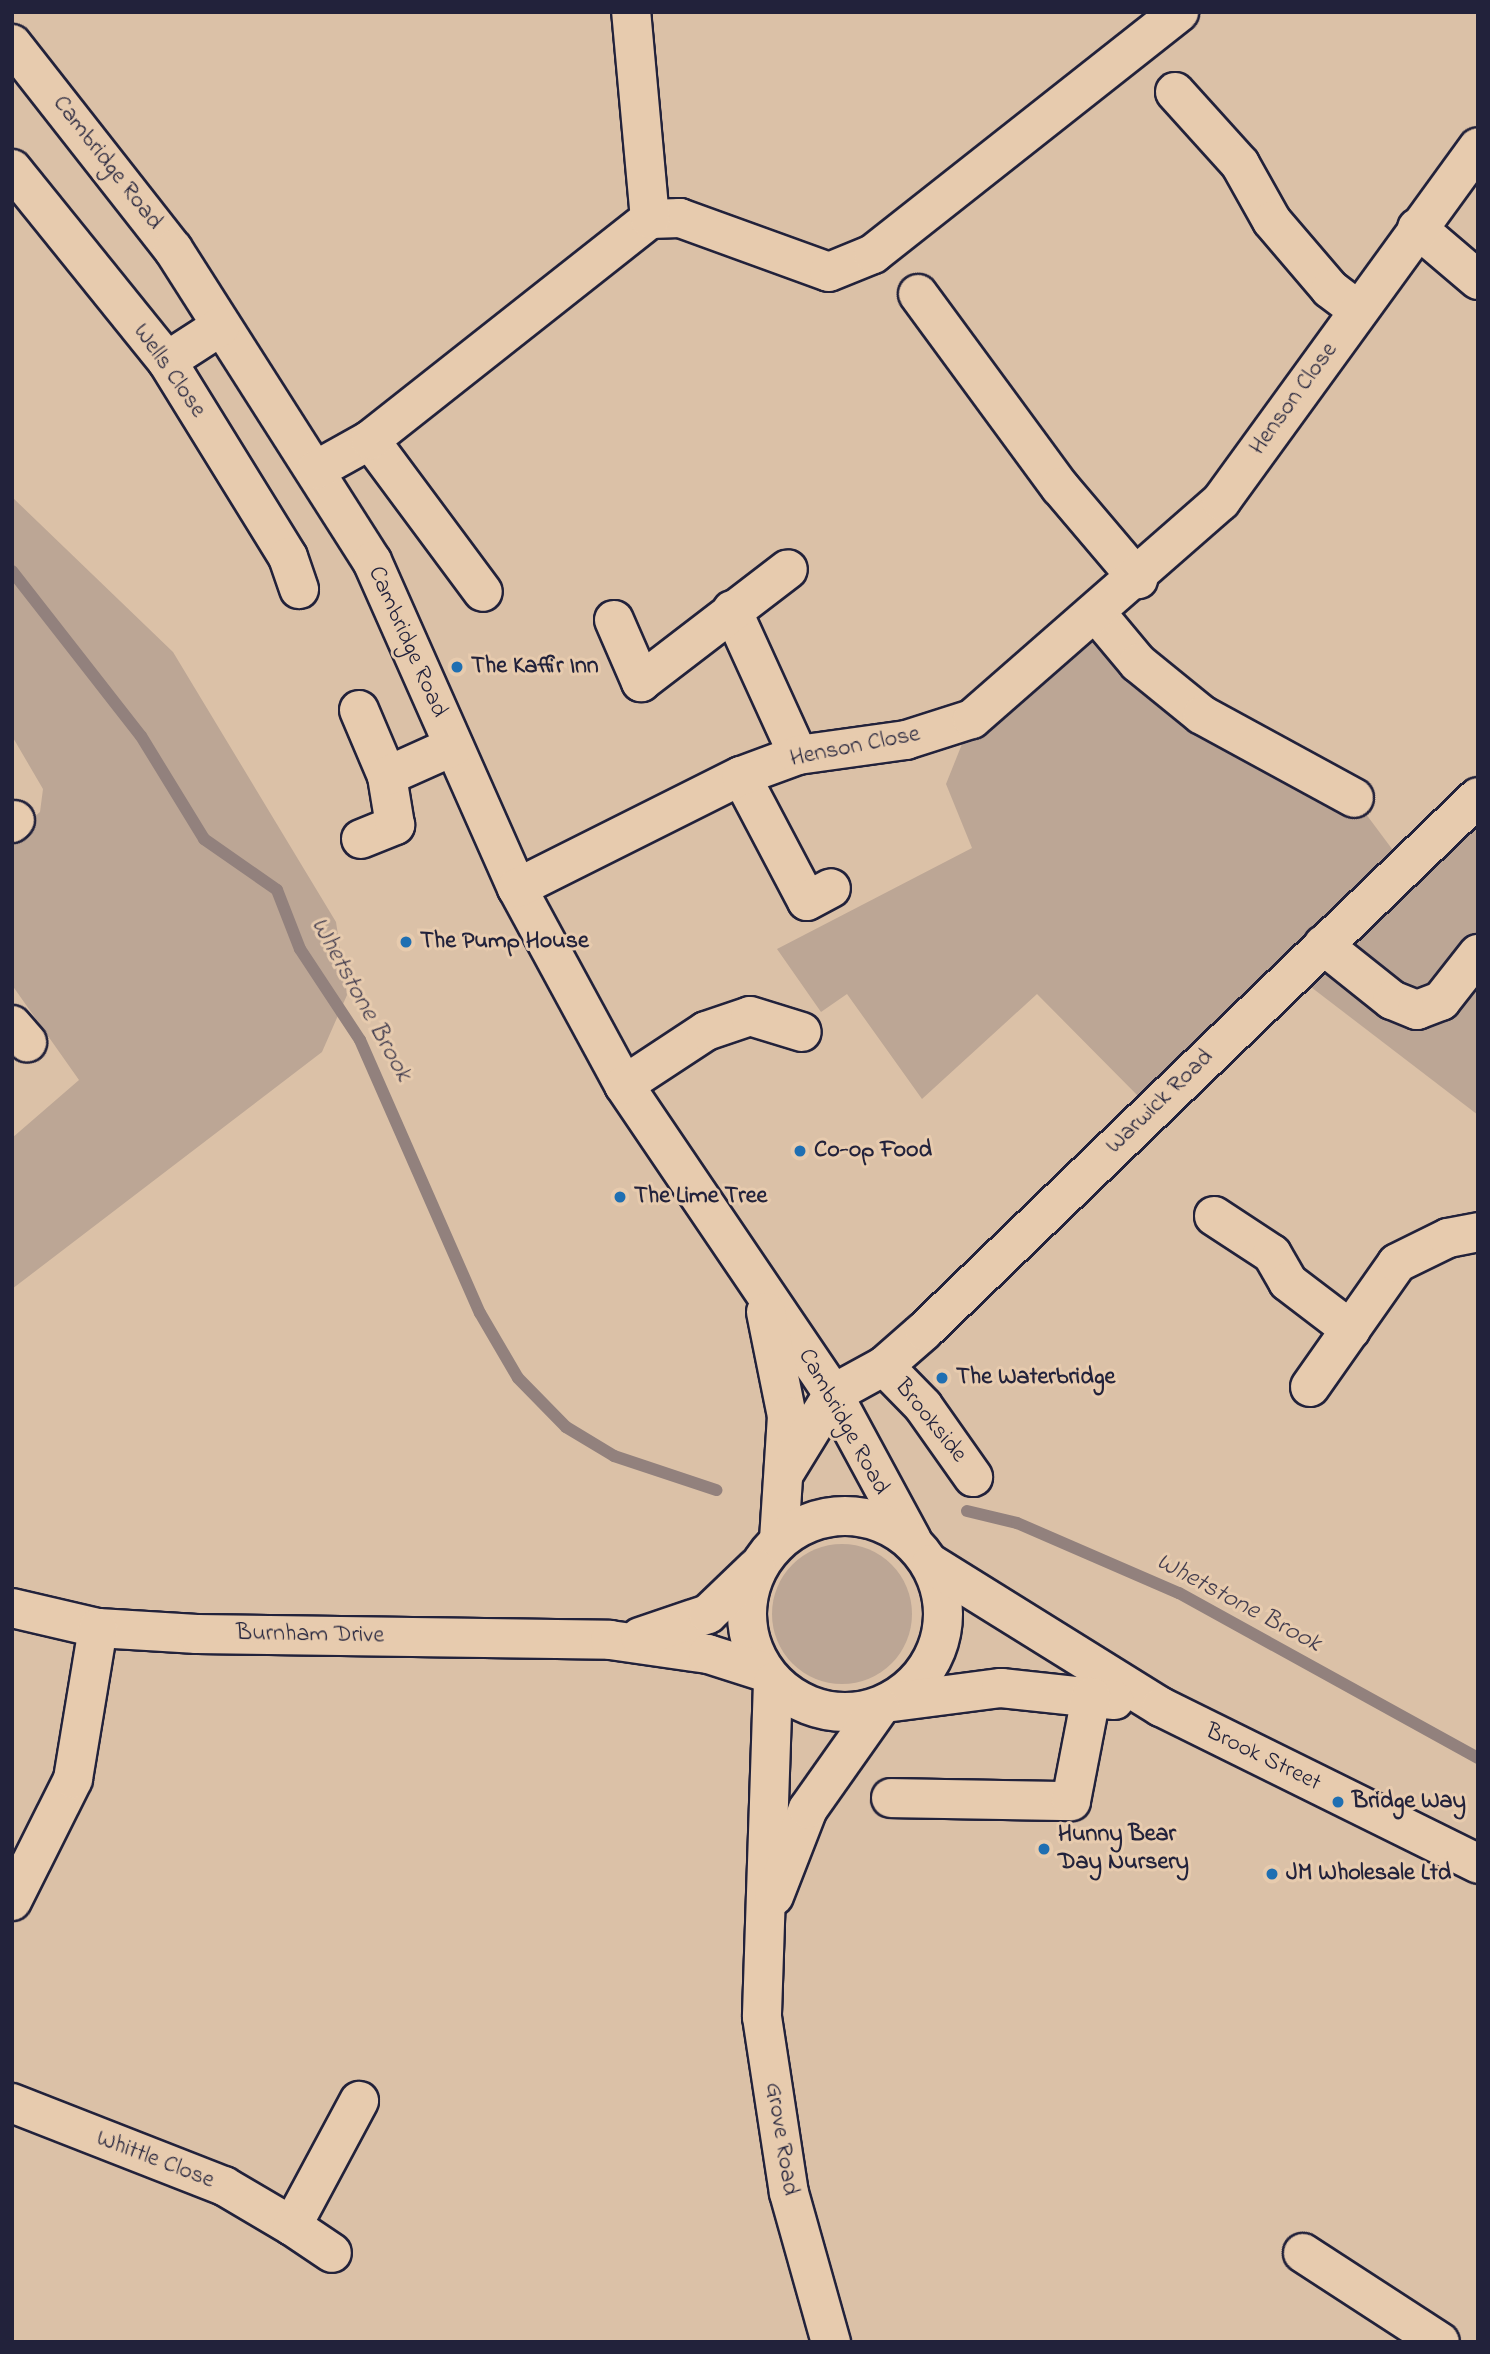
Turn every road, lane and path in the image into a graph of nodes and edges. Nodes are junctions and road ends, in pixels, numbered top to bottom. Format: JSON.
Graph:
{"nodes":[{"id":1,"x":631,"y":12,"type":"edge"},
{"id":2,"x":1179,"y":12,"type":"edge"},
{"id":3,"x":18,"y":63,"type":"edge"},
{"id":4,"x":1175,"y":92,"type":"dead end"},
{"id":5,"x":1478,"y":147,"type":"edge"},
{"id":6,"x":12,"y":169,"type":"edge"},
{"id":7,"x":650,"y":219,"type":"junction"},
{"id":8,"x":1417,"y":228,"type":"junction"},
{"id":9,"x":1478,"y":280,"type":"edge"},
{"id":10,"x":918,"y":294,"type":"dead end"},
{"id":11,"x":1358,"y":310,"type":"junction"},
{"id":12,"x":221,"y":326,"type":"junction"},
{"id":13,"x":167,"y":361,"type":"junction"},
{"id":14,"x":370,"y":440,"type":"junction"},
{"id":15,"x":316,"y":470,"type":"junction"},
{"id":16,"x":788,"y":569,"type":"dead end"},
{"id":17,"x":1138,"y":579,"type":"junction"},
{"id":18,"x":299,"y":589,"type":"dead end"},
{"id":19,"x":484,"y":592,"type":"dead end"},
{"id":20,"x":732,"y":610,"type":"junction"},
{"id":21,"x":1097,"y":614,"type":"junction"},
{"id":22,"x":614,"y":620,"type":"dead end"},
{"id":23,"x":359,"y":710,"type":"dead end"},
{"id":24,"x":454,"y":746,"type":"junction"},
{"id":25,"x":798,"y":755,"type":"junction"},
{"id":26,"x":387,"y":776,"type":"junction"},
{"id":27,"x":741,"y":776,"type":"junction"},
{"id":28,"x":1478,"y":797,"type":"edge"},
{"id":29,"x":1354,"y":798,"type":"dead end"},
{"id":30,"x":361,"y":839,"type":"dead end"},
{"id":31,"x":517,"y":888,"type":"junction"},
{"id":32,"x":831,"y":888,"type":"dead end"},
{"id":33,"x":1323,"y":945,"type":"junction"},
{"id":34,"x":1478,"y":954,"type":"edge"},
{"id":35,"x":803,"y":1032,"type":"dead end"},
{"id":36,"x":624,"y":1085,"type":"junction"},
{"id":37,"x":1214,"y":1216,"type":"dead end"},
{"id":38,"x":1478,"y":1233,"type":"edge"},
{"id":39,"x":750,"y":1271,"type":"junction"},
{"id":40,"x":1351,"y":1329,"type":"junction"},
{"id":41,"x":884,"y":1366,"type":"junction"},
{"id":42,"x":1310,"y":1387,"type":"dead end"},
{"id":43,"x":833,"y":1394,"type":"junction"},
{"id":44,"x":785,"y":1472,"type":"junction"},
{"id":45,"x":973,"y":1476,"type":"dead end"},
{"id":46,"x":770,"y":1552,"type":"junction"},
{"id":47,"x":922,"y":1552,"type":"junction"},
{"id":48,"x":12,"y":1608,"type":"edge"},
{"id":49,"x":98,"y":1628,"type":"junction"},
{"id":50,"x":610,"y":1640,"type":"junction"},
{"id":51,"x":769,"y":1677,"type":"junction"},
{"id":52,"x":1091,"y":1697,"type":"junction"},
{"id":53,"x":884,"y":1705,"type":"junction"},
{"id":54,"x":1161,"y":1707,"type":"junction"},
{"id":55,"x":891,"y":1798,"type":"dead end"},
{"id":56,"x":1478,"y":1864,"type":"edge"},
{"id":57,"x":12,"y":1900,"type":"edge"},
{"id":58,"x":765,"y":1933,"type":"junction"},
{"id":59,"x":359,"y":2101,"type":"dead end"},
{"id":60,"x":12,"y":2103,"type":"edge"},
{"id":61,"x":292,"y":2226,"type":"junction"},
{"id":62,"x":332,"y":2253,"type":"dead end"},
{"id":63,"x":1303,"y":2253,"type":"dead end"},
{"id":64,"x":831,"y":2342,"type":"edge"},
{"id":65,"x":1440,"y":2342,"type":"edge"}],
"edges":[{"from":1,"to":7,"type":"street"},
{"from":2,"to":7,"type":"street"},
{"from":3,"to":12,"type":"street","name":"Cambridge Road"},
{"from":4,"to":11,"type":"street"},
{"from":5,"to":8,"type":"street","name":"Henson Close"},
{"from":6,"to":13,"type":"street","name":"Wells Close"},
{"from":7,"to":14,"type":"street"},
{"from":8,"to":9,"type":"street"},
{"from":8,"to":11,"type":"street","name":"Henson Close"},
{"from":10,"to":17,"type":"street"},
{"from":11,"to":17,"type":"street","name":"Henson Close"},
{"from":12,"to":13,"type":"street"},
{"from":12,"to":15,"type":"street","name":"Cambridge Road"},
{"from":13,"to":18,"type":"street","name":"Wells Close"},
{"from":14,"to":15,"type":"street"},
{"from":14,"to":19,"type":"street"},
{"from":15,"to":24,"type":"street","name":"Cambridge Road"},
{"from":16,"to":20,"type":"street"},
{"from":17,"to":21,"type":"street","name":"Henson Close"},
{"from":20,"to":22,"type":"street"},
{"from":20,"to":25,"type":"street"},
{"from":21,"to":25,"type":"street","name":"Henson Close"},
{"from":21,"to":29,"type":"street"},
{"from":23,"to":26,"type":"street"},
{"from":24,"to":26,"type":"street"},
{"from":24,"to":31,"type":"street","name":"Cambridge Road"},
{"from":25,"to":27,"type":"street","name":"Henson Close"},
{"from":26,"to":30,"type":"street"},
{"from":27,"to":31,"type":"street","name":"Henson Close"},
{"from":27,"to":32,"type":"street"},
{"from":28,"to":33,"type":"street","name":"Warwick Road"},
{"from":31,"to":36,"type":"street","name":"Cambridge Road"},
{"from":33,"to":34,"type":"street"},
{"from":33,"to":41,"type":"street","name":"Warwick Road"},
{"from":35,"to":36,"type":"street"},
{"from":36,"to":39,"type":"street","name":"Cambridge Road"},
{"from":37,"to":40,"type":"street"},
{"from":38,"to":40,"type":"street"},
{"from":39,"to":43,"type":"street","name":"Cambridge Road"},
{"from":39,"to":44,"type":"street","name":"Cambridge Road"},
{"from":40,"to":42,"type":"street"},
{"from":41,"to":43,"type":"street","name":"Warwick Road"},
{"from":41,"to":45,"type":"street","name":"Brookside"},
{"from":43,"to":44,"type":"street"},
{"from":43,"to":47,"type":"street","name":"Cambridge Road"},
{"from":44,"to":46,"type":"street","name":"Cambridge Road"},
{"from":46,"to":47,"type":"street"},
{"from":46,"to":50,"type":"street","name":"Burnham Drive"},
{"from":46,"to":51,"type":"street"},
{"from":47,"to":53,"type":"street"},
{"from":47,"to":54,"type":"street","name":"Brook Street"},
{"from":48,"to":49,"type":"street","name":"Burnham Drive"},
{"from":49,"to":50,"type":"street","name":"Burnham Drive"},
{"from":49,"to":57,"type":"street"},
{"from":50,"to":51,"type":"street","name":"Burnham Drive"},
{"from":51,"to":53,"type":"street"},
{"from":51,"to":58,"type":"street","name":"Grove Road"},
{"from":52,"to":53,"type":"street","name":"Brook Street"},
{"from":52,"to":54,"type":"street","name":"Brook Street"},
{"from":52,"to":55,"type":"street"},
{"from":53,"to":58,"type":"street","name":"Grove Road"},
{"from":54,"to":56,"type":"street","name":"Brook Street"},
{"from":58,"to":64,"type":"street","name":"Grove Road"},
{"from":59,"to":61,"type":"street"},
{"from":60,"to":61,"type":"street","name":"Whittle Close"},
{"from":61,"to":62,"type":"street","name":"Whittle Close"},
{"from":63,"to":65,"type":"street"}]}
